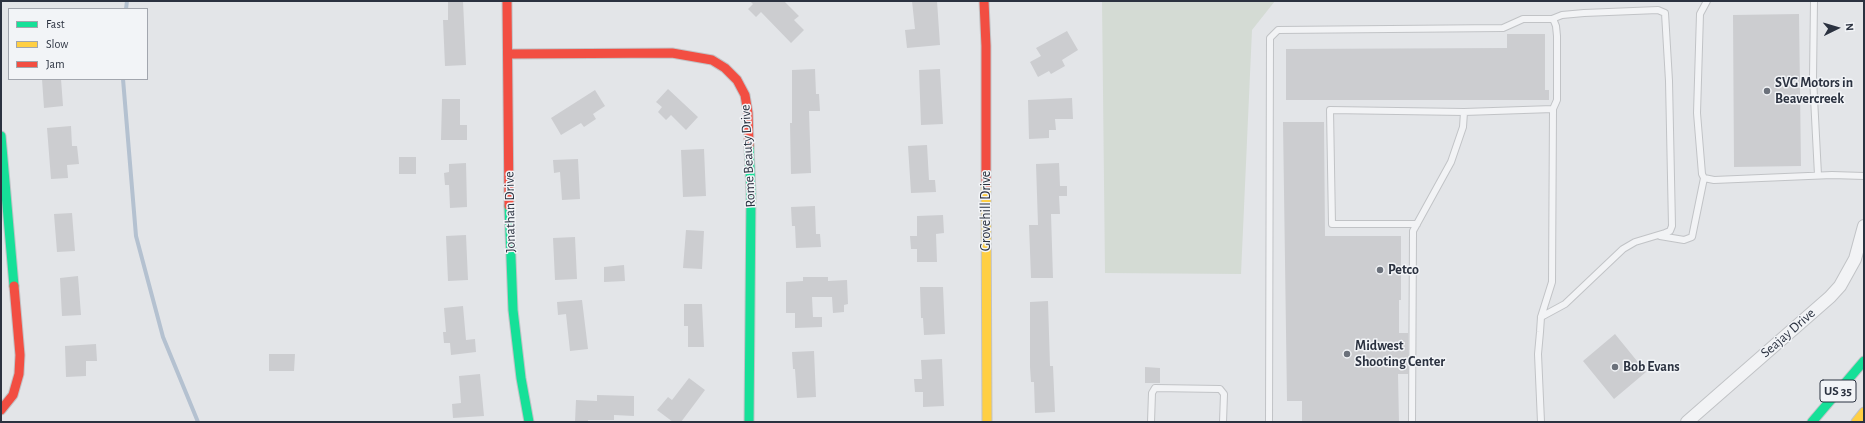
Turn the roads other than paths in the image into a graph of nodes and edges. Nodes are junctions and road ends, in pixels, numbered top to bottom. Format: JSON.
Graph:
{"nodes":[{"id":1,"x":507,"y":1,"type":"edge"},
{"id":2,"x":984,"y":1,"type":"edge"},
{"id":3,"x":1707,"y":1,"type":"edge"},
{"id":4,"x":1814,"y":1,"type":"edge"},
{"id":5,"x":1552,"y":19,"type":"junction"},
{"id":6,"x":508,"y":54,"type":"junction"},
{"id":7,"x":1553,"y":109,"type":"junction"},
{"id":8,"x":1464,"y":112,"type":"junction"},
{"id":9,"x":1,"y":136,"type":"edge"},
{"id":10,"x":1818,"y":176,"type":"junction"},
{"id":11,"x":1864,"y":176,"type":"edge"},
{"id":12,"x":1704,"y":178,"type":"junction"},
{"id":13,"x":4,"y":208,"type":"edge"},
{"id":14,"x":1417,"y":224,"type":"junction"},
{"id":15,"x":1864,"y":226,"type":"edge"},
{"id":16,"x":1658,"y":236,"type":"junction"},
{"id":17,"x":1542,"y":317,"type":"junction"},
{"id":18,"x":1864,"y":361,"type":"edge"},
{"id":19,"x":1,"y":410,"type":"edge"},
{"id":20,"x":1864,"y":412,"type":"edge"},
{"id":21,"x":529,"y":422,"type":"edge"},
{"id":22,"x":749,"y":422,"type":"edge"},
{"id":23,"x":987,"y":422,"type":"edge"},
{"id":24,"x":1151,"y":422,"type":"edge"},
{"id":25,"x":1224,"y":422,"type":"edge"},
{"id":26,"x":1269,"y":422,"type":"edge"},
{"id":27,"x":1412,"y":422,"type":"edge"},
{"id":28,"x":1541,"y":422,"type":"edge"},
{"id":29,"x":1687,"y":422,"type":"edge"},
{"id":30,"x":1812,"y":422,"type":"edge"},
{"id":31,"x":1856,"y":422,"type":"edge"}],
"edges":[{"from":1,"to":6,"type":"main road","name":"Jonathan Drive"},
{"from":2,"to":23,"type":"main road","name":"Grovehill Drive"},
{"from":3,"to":12,"type":"lane"},
{"from":4,"to":10,"type":"lane"},
{"from":5,"to":7,"type":"lane"},
{"from":5,"to":16,"type":"lane"},
{"from":5,"to":26,"type":"lane"},
{"from":6,"to":21,"type":"main road","name":"Jonathan Drive"},
{"from":6,"to":22,"type":"main road","name":"Rome Beauty Drive"},
{"from":7,"to":8,"type":"lane"},
{"from":7,"to":17,"type":"lane"},
{"from":8,"to":14,"type":"lane"},
{"from":8,"to":14,"type":"lane"},
{"from":9,"to":13,"type":"main road"},
{"from":10,"to":11,"type":"lane"},
{"from":10,"to":12,"type":"lane"},
{"from":12,"to":16,"type":"lane"},
{"from":13,"to":19,"type":"main road"},
{"from":14,"to":27,"type":"lane"},
{"from":15,"to":29,"type":"street","name":"Seajay Drive"},
{"from":16,"to":17,"type":"lane"},
{"from":17,"to":28,"type":"lane"},
{"from":18,"to":30,"type":"main road","number":"US 35"},
{"from":20,"to":31,"type":"main road","number":"US 35"},
{"from":24,"to":25,"type":"lane"}]}
